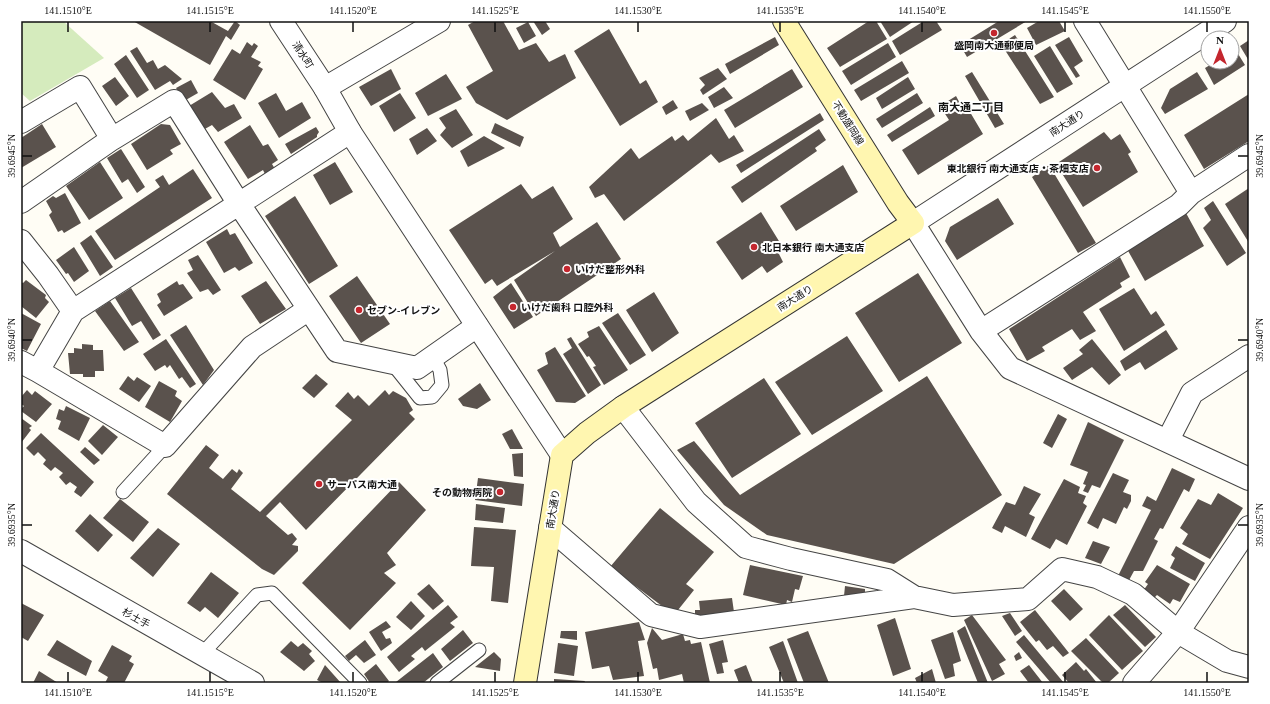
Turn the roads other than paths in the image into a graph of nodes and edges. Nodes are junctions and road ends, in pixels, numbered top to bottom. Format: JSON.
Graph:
{"nodes":[{"id":1,"x":281,"y":21,"type":"edge"},
{"id":2,"x":439,"y":21,"type":"edge"},
{"id":3,"x":784,"y":21,"type":"edge"},
{"id":4,"x":1085,"y":21,"type":"edge"},
{"id":5,"x":1225,"y":21,"type":"edge"},
{"id":6,"x":1125,"y":85,"type":"junction"},
{"id":7,"x":325,"y":88,"type":"junction"},
{"id":8,"x":21,"y":122,"type":"edge"},
{"id":9,"x":350,"y":132,"type":"junction"},
{"id":10,"x":112,"y":139,"type":"junction"},
{"id":11,"x":1249,"y":155,"type":"edge"},
{"id":12,"x":1191,"y":193,"type":"junction"},
{"id":13,"x":21,"y":202,"type":"edge"},
{"id":14,"x":239,"y":204,"type":"junction"},
{"id":15,"x":913,"y":223,"type":"junction"},
{"id":16,"x":21,"y":241,"type":"edge"},
{"id":17,"x":310,"y":309,"type":"junction"},
{"id":18,"x":72,"y":311,"type":"junction"},
{"id":19,"x":477,"y":326,"type":"junction"},
{"id":20,"x":981,"y":331,"type":"junction"},
{"id":21,"x":1249,"y":356,"type":"edge"},
{"id":22,"x":433,"y":357,"type":"junction"},
{"id":23,"x":392,"y":363,"type":"junction"},
{"id":24,"x":30,"y":366,"type":"edge"},
{"id":25,"x":623,"y":408,"type":"junction"},
{"id":26,"x":1168,"y":440,"type":"junction"},
{"id":27,"x":165,"y":446,"type":"junction"},
{"id":28,"x":562,"y":455,"type":"junction"},
{"id":29,"x":1249,"y":478,"type":"edge"},
{"id":30,"x":123,"y":492,"type":"dead end"},
{"id":31,"x":1249,"y":527,"type":"edge"},
{"id":32,"x":550,"y":528,"type":"junction"},
{"id":33,"x":21,"y":551,"type":"edge"},
{"id":34,"x":914,"y":597,"type":"junction"},
{"id":35,"x":1178,"y":632,"type":"junction"},
{"id":36,"x":479,"y":650,"type":"dead end"},
{"id":37,"x":202,"y":654,"type":"junction"},
{"id":38,"x":1249,"y":667,"type":"edge"},
{"id":39,"x":253,"y":683,"type":"edge"},
{"id":40,"x":360,"y":683,"type":"edge"},
{"id":41,"x":437,"y":683,"type":"edge"},
{"id":42,"x":525,"y":683,"type":"edge"},
{"id":43,"x":1134,"y":683,"type":"edge"}],
"edges":[{"from":1,"to":7,"type":"street","name":"清水町"},
{"from":2,"to":7,"type":"street"},
{"from":3,"to":15,"type":"main road","name":"不動盛岡線"},
{"from":4,"to":6,"type":"street"},
{"from":5,"to":6,"type":"street","name":"南大通り"},
{"from":6,"to":12,"type":"street"},
{"from":6,"to":15,"type":"street","name":"南大通り"},
{"from":7,"to":9,"type":"street","name":"清水町"},
{"from":8,"to":10,"type":"street"},
{"from":9,"to":14,"type":"street"},
{"from":9,"to":19,"type":"street","name":"清水町"},
{"from":10,"to":13,"type":"street"},
{"from":10,"to":14,"type":"street"},
{"from":11,"to":12,"type":"street"},
{"from":12,"to":20,"type":"street"},
{"from":14,"to":17,"type":"street"},
{"from":14,"to":18,"type":"street"},
{"from":15,"to":20,"type":"street"},
{"from":15,"to":25,"type":"main road","name":"南大通り"},
{"from":16,"to":18,"type":"street"},
{"from":17,"to":23,"type":"street"},
{"from":17,"to":27,"type":"street"},
{"from":18,"to":24,"type":"street"},
{"from":19,"to":22,"type":"street"},
{"from":19,"to":28,"type":"street","name":"清水町"},
{"from":20,"to":26,"type":"street"},
{"from":21,"to":26,"type":"street"},
{"from":22,"to":23,"type":"street"},
{"from":22,"to":23,"type":"lane"},
{"from":24,"to":27,"type":"street"},
{"from":25,"to":28,"type":"main road","name":"南大通り"},
{"from":25,"to":34,"type":"street"},
{"from":26,"to":29,"type":"street"},
{"from":27,"to":30,"type":"lane"},
{"from":28,"to":32,"type":"main road","name":"南大通り"},
{"from":31,"to":35,"type":"street"},
{"from":32,"to":34,"type":"street"},
{"from":32,"to":42,"type":"main road","name":"南大通り"},
{"from":33,"to":37,"type":"street","name":"杉土手"},
{"from":34,"to":35,"type":"street"},
{"from":35,"to":38,"type":"street"},
{"from":35,"to":43,"type":"street"},
{"from":36,"to":41,"type":"lane"},
{"from":37,"to":39,"type":"street","name":"杉土手"},
{"from":37,"to":40,"type":"lane"}]}
